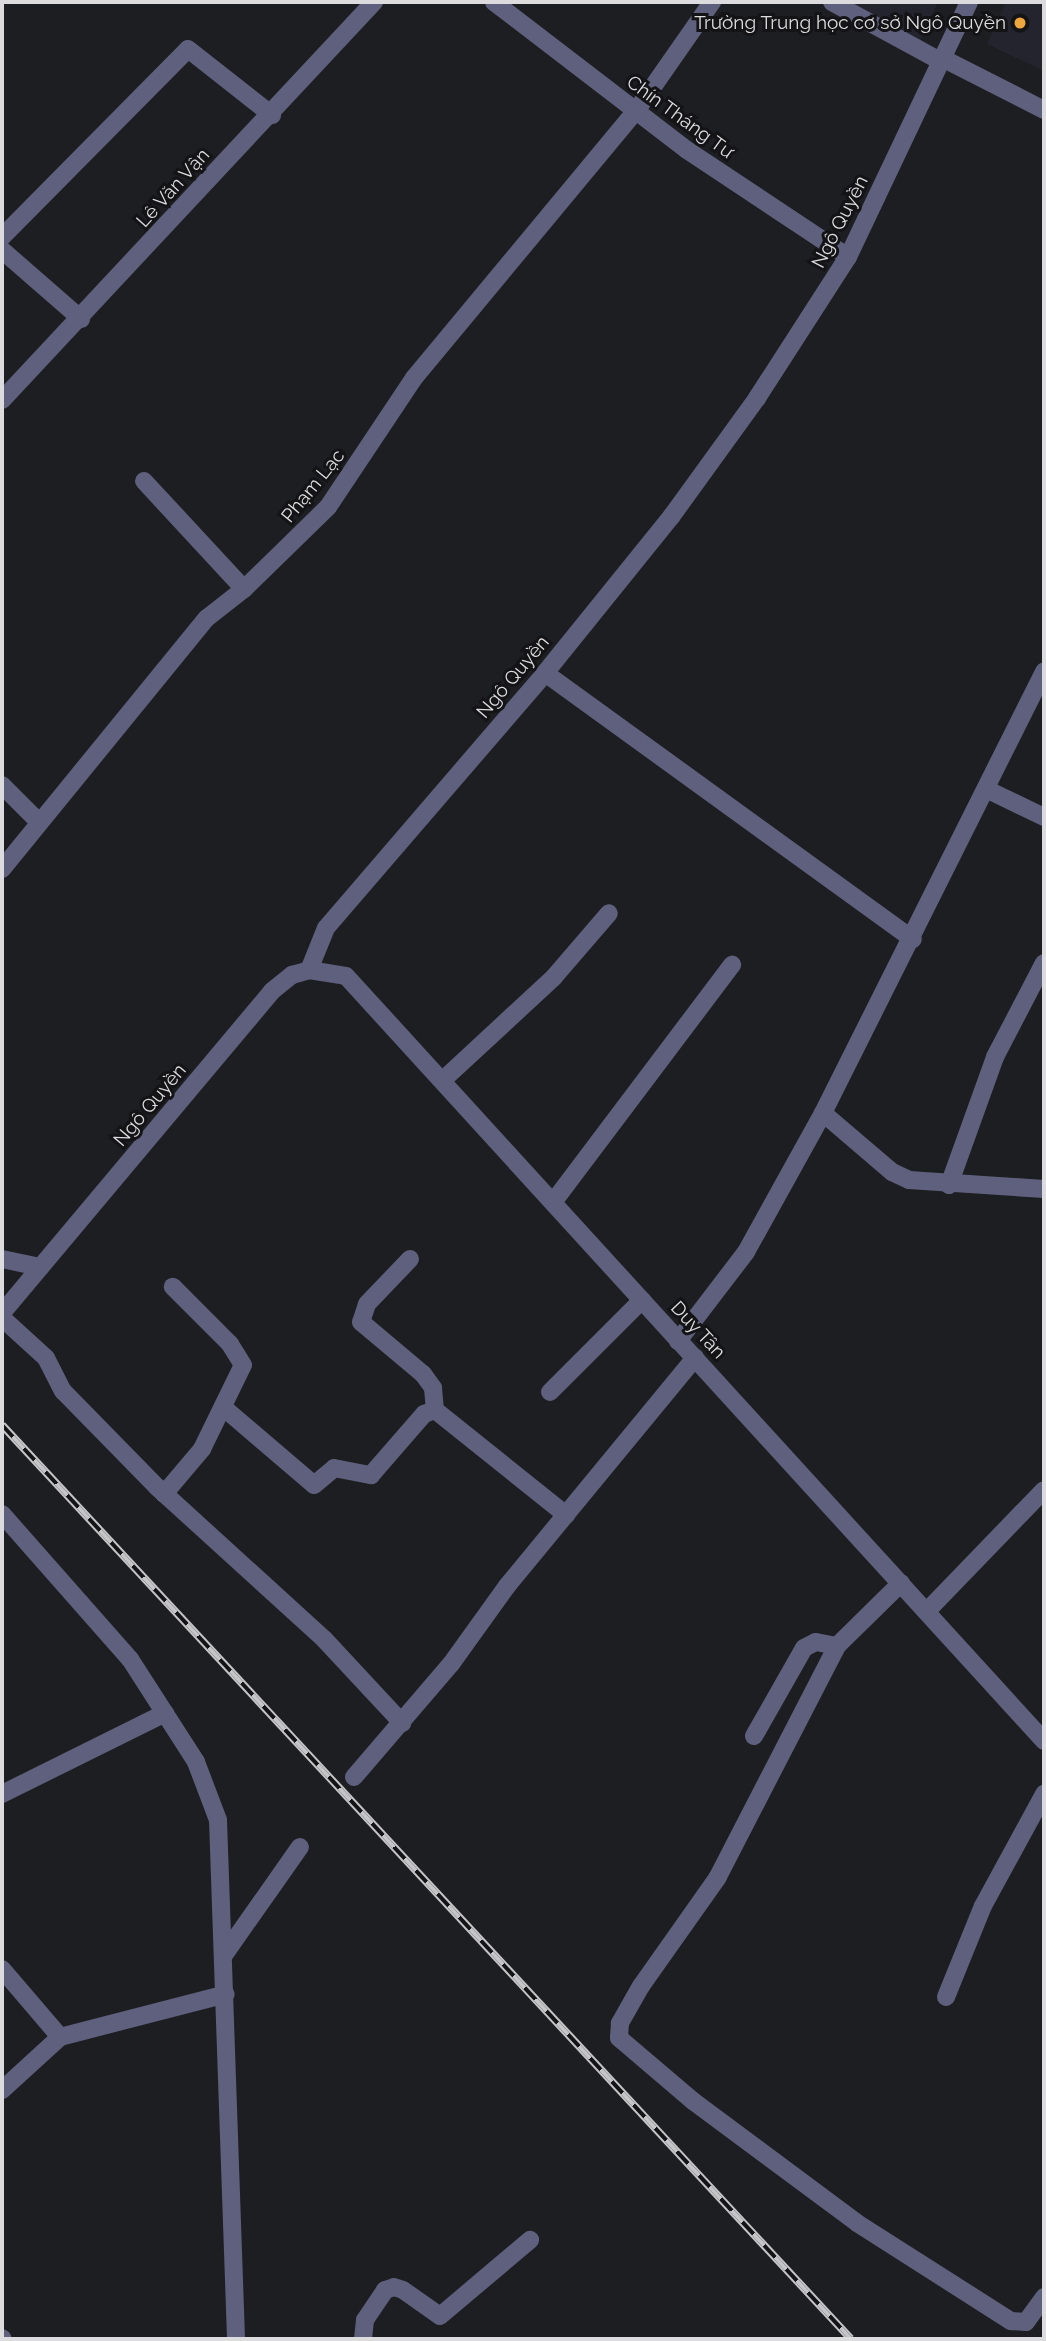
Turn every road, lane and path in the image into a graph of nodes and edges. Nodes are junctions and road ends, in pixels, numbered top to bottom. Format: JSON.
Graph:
{"nodes":[{"id":1,"x":374,"y":2,"type":"edge"},
{"id":2,"x":494,"y":2,"type":"edge"},
{"id":3,"x":712,"y":2,"type":"edge"},
{"id":4,"x":832,"y":2,"type":"edge"},
{"id":5,"x":969,"y":2,"type":"edge"},
{"id":6,"x":941,"y":59,"type":"junction"},
{"id":7,"x":1044,"y":110,"type":"edge"},
{"id":8,"x":636,"y":111,"type":"junction"},
{"id":9,"x":272,"y":115,"type":"junction"},
{"id":10,"x":2,"y":237,"type":"edge"},
{"id":11,"x":2,"y":250,"type":"edge"},
{"id":12,"x":848,"y":257,"type":"junction"},
{"id":13,"x":81,"y":319,"type":"junction"},
{"id":14,"x":2,"y":400,"type":"edge"},
{"id":15,"x":144,"y":481,"type":"dead end"},
{"id":16,"x":244,"y":589,"type":"junction"},
{"id":17,"x":1044,"y":671,"type":"edge"},
{"id":18,"x":545,"y":673,"type":"junction"},
{"id":19,"x":2,"y":785,"type":"edge"},
{"id":20,"x":988,"y":790,"type":"junction"},
{"id":21,"x":1044,"y":817,"type":"edge"},
{"id":22,"x":39,"y":822,"type":"junction"},
{"id":23,"x":2,"y":869,"type":"edge"},
{"id":24,"x":609,"y":913,"type":"dead end"},
{"id":25,"x":913,"y":939,"type":"junction"},
{"id":26,"x":1044,"y":963,"type":"edge"},
{"id":27,"x":732,"y":965,"type":"dead end"},
{"id":28,"x":309,"y":970,"type":"junction"},
{"id":29,"x":444,"y":1079,"type":"junction"},
{"id":30,"x":823,"y":1113,"type":"junction"},
{"id":31,"x":949,"y":1185,"type":"junction"},
{"id":32,"x":1044,"y":1189,"type":"edge"},
{"id":33,"x":554,"y":1202,"type":"junction"},
{"id":34,"x":2,"y":1259,"type":"edge"},
{"id":35,"x":410,"y":1259,"type":"dead end"},
{"id":36,"x":40,"y":1267,"type":"junction"},
{"id":37,"x":173,"y":1287,"type":"dead end"},
{"id":38,"x":642,"y":1300,"type":"junction"},
{"id":39,"x":2,"y":1315,"type":"edge"},
{"id":40,"x":678,"y":1341,"type":"junction"},
{"id":41,"x":695,"y":1358,"type":"junction"},
{"id":42,"x":550,"y":1392,"type":"dead end"},
{"id":43,"x":224,"y":1408,"type":"junction"},
{"id":44,"x":435,"y":1409,"type":"junction"},
{"id":45,"x":1044,"y":1490,"type":"edge"},
{"id":46,"x":164,"y":1494,"type":"junction"},
{"id":47,"x":2,"y":1514,"type":"edge"},
{"id":48,"x":566,"y":1515,"type":"junction"},
{"id":49,"x":901,"y":1583,"type":"junction"},
{"id":50,"x":927,"y":1611,"type":"junction"},
{"id":51,"x":837,"y":1646,"type":"junction"},
{"id":52,"x":165,"y":1713,"type":"junction"},
{"id":53,"x":402,"y":1723,"type":"junction"},
{"id":54,"x":754,"y":1736,"type":"dead end"},
{"id":55,"x":1044,"y":1741,"type":"edge"},
{"id":56,"x":354,"y":1777,"type":"dead end"},
{"id":57,"x":2,"y":1794,"type":"edge"},
{"id":58,"x":1044,"y":1794,"type":"edge"},
{"id":59,"x":300,"y":1847,"type":"dead end"},
{"id":60,"x":224,"y":1955,"type":"junction"},
{"id":61,"x":2,"y":1971,"type":"edge"},
{"id":62,"x":226,"y":1994,"type":"junction"},
{"id":63,"x":946,"y":1997,"type":"dead end"},
{"id":64,"x":60,"y":2037,"type":"junction"},
{"id":65,"x":2,"y":2090,"type":"edge"},
{"id":66,"x":530,"y":2240,"type":"dead end"},
{"id":67,"x":1044,"y":2297,"type":"edge"},
{"id":68,"x":236,"y":2339,"type":"edge"},
{"id":69,"x":363,"y":2339,"type":"edge"}],
"edges":[{"from":1,"to":9,"type":"street","name":"Lê Văn Vận"},
{"from":2,"to":8,"type":"street","name":"Chín Tháng Tư"},
{"from":3,"to":8,"type":"street","name":"Phạm Lạc"},
{"from":4,"to":6,"type":"street"},
{"from":5,"to":6,"type":"street","name":"Ngô Quyền"},
{"from":6,"to":7,"type":"street"},
{"from":6,"to":12,"type":"street","name":"Ngô Quyền"},
{"from":8,"to":12,"type":"street","name":"Chín Tháng Tư"},
{"from":8,"to":16,"type":"street","name":"Phạm Lạc"},
{"from":9,"to":10,"type":"street"},
{"from":9,"to":13,"type":"street","name":"Lê Văn Vận"},
{"from":11,"to":13,"type":"street"},
{"from":12,"to":18,"type":"street","name":"Ngô Quyền"},
{"from":13,"to":14,"type":"street","name":"Lê Văn Vận"},
{"from":15,"to":16,"type":"street"},
{"from":16,"to":22,"type":"street","name":"Phạm Lạc"},
{"from":17,"to":20,"type":"street"},
{"from":18,"to":25,"type":"street"},
{"from":18,"to":28,"type":"street","name":"Ngô Quyền"},
{"from":19,"to":22,"type":"street"},
{"from":20,"to":21,"type":"street"},
{"from":20,"to":25,"type":"street"},
{"from":22,"to":23,"type":"street","name":"Phạm Lạc"},
{"from":24,"to":29,"type":"street"},
{"from":25,"to":30,"type":"street"},
{"from":26,"to":31,"type":"street"},
{"from":27,"to":33,"type":"street"},
{"from":28,"to":29,"type":"street","name":"Duy Tân"},
{"from":28,"to":36,"type":"street","name":"Ngô Quyền"},
{"from":29,"to":33,"type":"street","name":"Duy Tân"},
{"from":30,"to":31,"type":"street"},
{"from":30,"to":40,"type":"street"},
{"from":31,"to":32,"type":"street"},
{"from":33,"to":38,"type":"street","name":"Duy Tân"},
{"from":34,"to":36,"type":"street"},
{"from":35,"to":44,"type":"street"},
{"from":36,"to":39,"type":"street","name":"Ngô Quyền"},
{"from":37,"to":43,"type":"street"},
{"from":38,"to":40,"type":"street","name":"Duy Tân"},
{"from":38,"to":42,"type":"street"},
{"from":39,"to":46,"type":"street"},
{"from":40,"to":41,"type":"street","name":"Duy Tân"},
{"from":41,"to":48,"type":"street"},
{"from":41,"to":49,"type":"street","name":"Duy Tân"},
{"from":43,"to":44,"type":"street"},
{"from":43,"to":46,"type":"street"},
{"from":44,"to":48,"type":"street"},
{"from":45,"to":50,"type":"street"},
{"from":46,"to":53,"type":"street"},
{"from":47,"to":52,"type":"street"},
{"from":48,"to":53,"type":"street"},
{"from":49,"to":50,"type":"street","name":"Duy Tân"},
{"from":49,"to":51,"type":"street"},
{"from":50,"to":55,"type":"street","name":"Duy Tân"},
{"from":51,"to":54,"type":"street"},
{"from":51,"to":67,"type":"street"},
{"from":52,"to":57,"type":"street"},
{"from":52,"to":60,"type":"street"},
{"from":53,"to":56,"type":"street"},
{"from":58,"to":63,"type":"street"},
{"from":59,"to":60,"type":"street"},
{"from":60,"to":62,"type":"street"},
{"from":61,"to":64,"type":"street"},
{"from":62,"to":64,"type":"street"},
{"from":62,"to":68,"type":"street"},
{"from":64,"to":65,"type":"street"},
{"from":66,"to":69,"type":"street"}]}
